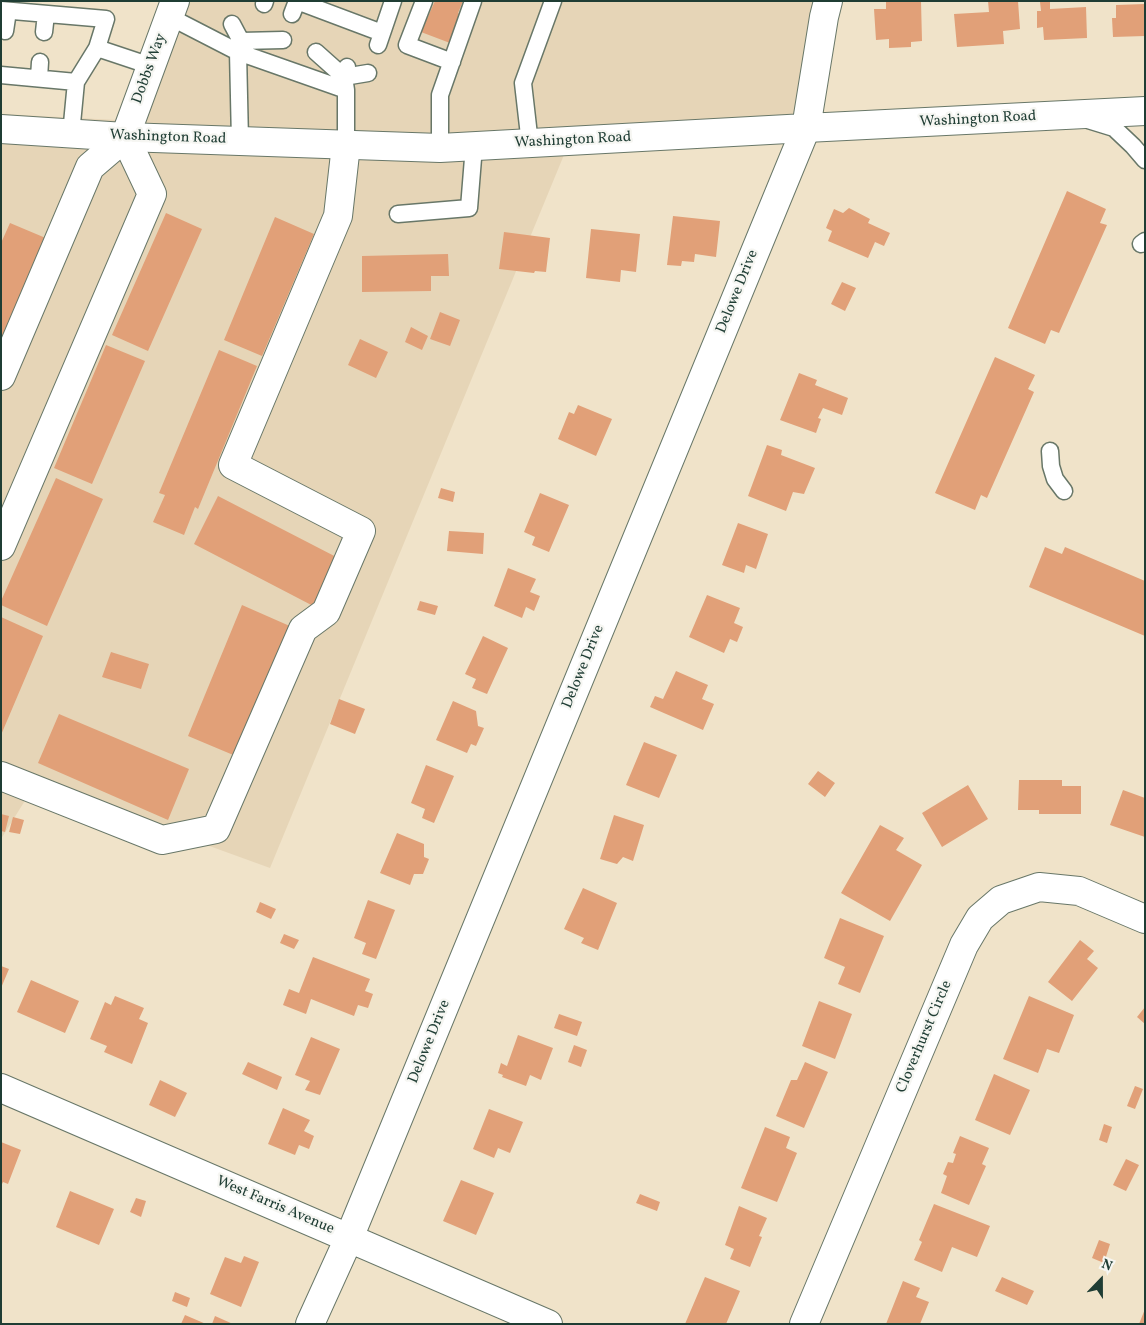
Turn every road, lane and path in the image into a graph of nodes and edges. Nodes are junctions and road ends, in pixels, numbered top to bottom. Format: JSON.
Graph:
{"nodes":[{"id":1,"x":393,"y":1,"type":"edge"},
{"id":2,"x":424,"y":1,"type":"edge"},
{"id":3,"x":473,"y":1,"type":"edge"},
{"id":4,"x":553,"y":1,"type":"edge"},
{"id":5,"x":828,"y":1,"type":"edge"},
{"id":6,"x":173,"y":9,"type":"edge"},
{"id":7,"x":5,"y":10,"type":"edge"},
{"id":8,"x":46,"y":14,"type":"junction"},
{"id":9,"x":292,"y":14,"type":"dead end"},
{"id":10,"x":232,"y":24,"type":"dead end"},
{"id":11,"x":5,"y":31,"type":"dead end"},
{"id":12,"x":44,"y":32,"type":"dead end"},
{"id":13,"x":283,"y":40,"type":"dead end"},
{"id":14,"x":244,"y":42,"type":"junction"},
{"id":15,"x":97,"y":48,"type":"junction"},
{"id":16,"x":316,"y":52,"type":"dead end"},
{"id":17,"x":40,"y":62,"type":"dead end"},
{"id":18,"x":452,"y":62,"type":"junction"},
{"id":19,"x":152,"y":66,"type":"junction"},
{"id":20,"x":2,"y":70,"type":"edge"},
{"id":21,"x":368,"y":73,"type":"dead end"},
{"id":22,"x":346,"y":77,"type":"junction"},
{"id":23,"x":38,"y":78,"type":"junction"},
{"id":24,"x":76,"y":82,"type":"junction"},
{"id":25,"x":1145,"y":111,"type":"edge"},
{"id":26,"x":1066,"y":116,"type":"junction"},
{"id":27,"x":806,"y":128,"type":"junction"},
{"id":28,"x":1,"y":129,"type":"edge"},
{"id":29,"x":71,"y":134,"type":"junction"},
{"id":30,"x":125,"y":137,"type":"junction"},
{"id":31,"x":240,"y":141,"type":"junction"},
{"id":32,"x":530,"y":144,"type":"junction"},
{"id":33,"x":346,"y":145,"type":"junction"},
{"id":34,"x":474,"y":146,"type":"junction"},
{"id":35,"x":440,"y":148,"type":"junction"},
{"id":36,"x":1145,"y":160,"type":"edge"},
{"id":37,"x":398,"y":214,"type":"dead end"},
{"id":38,"x":1,"y":376,"type":"edge"},
{"id":39,"x":1050,"y":451,"type":"dead end"},
{"id":40,"x":1064,"y":491,"type":"dead end"},
{"id":41,"x":1,"y":546,"type":"edge"},
{"id":42,"x":1,"y":776,"type":"edge"},
{"id":43,"x":1145,"y":919,"type":"edge"},
{"id":44,"x":1,"y":1088,"type":"edge"},
{"id":45,"x":349,"y":1238,"type":"junction"},
{"id":46,"x":310,"y":1324,"type":"edge"},
{"id":47,"x":548,"y":1324,"type":"edge"},
{"id":48,"x":804,"y":1324,"type":"edge"}],
"edges":[{"from":1,"to":9,"type":"lane"},
{"from":2,"to":18,"type":"lane"},
{"from":3,"to":18,"type":"lane"},
{"from":4,"to":32,"type":"lane"},
{"from":5,"to":27,"type":"street","name":"Delowe Drive"},
{"from":6,"to":14,"type":"lane"},
{"from":6,"to":19,"type":"street","name":"Dobbs Way"},
{"from":7,"to":8,"type":"lane"},
{"from":7,"to":11,"type":"lane"},
{"from":8,"to":12,"type":"lane"},
{"from":8,"to":15,"type":"lane"},
{"from":10,"to":14,"type":"lane"},
{"from":13,"to":14,"type":"lane"},
{"from":14,"to":22,"type":"lane"},
{"from":14,"to":31,"type":"lane"},
{"from":15,"to":19,"type":"lane"},
{"from":15,"to":24,"type":"lane"},
{"from":16,"to":22,"type":"lane"},
{"from":17,"to":23,"type":"lane"},
{"from":18,"to":35,"type":"lane"},
{"from":19,"to":30,"type":"street","name":"Dobbs Way"},
{"from":20,"to":23,"type":"lane"},
{"from":21,"to":22,"type":"lane"},
{"from":22,"to":33,"type":"lane"},
{"from":23,"to":24,"type":"lane"},
{"from":24,"to":29,"type":"lane"},
{"from":25,"to":26,"type":"street","name":"Washington Road"},
{"from":26,"to":27,"type":"street","name":"Washington Road"},
{"from":26,"to":36,"type":"lane"},
{"from":27,"to":32,"type":"street","name":"Washington Road"},
{"from":27,"to":45,"type":"street","name":"Delowe Drive"},
{"from":28,"to":29,"type":"street","name":"Washington Road"},
{"from":29,"to":30,"type":"street","name":"Washington Road"},
{"from":30,"to":31,"type":"street","name":"Washington Road"},
{"from":30,"to":38,"type":"street"},
{"from":30,"to":41,"type":"street"},
{"from":31,"to":33,"type":"street","name":"Washington Road"},
{"from":32,"to":34,"type":"street","name":"Washington Road"},
{"from":33,"to":35,"type":"street","name":"Washington Road"},
{"from":33,"to":42,"type":"street"},
{"from":34,"to":35,"type":"street","name":"Washington Road"},
{"from":34,"to":37,"type":"lane"},
{"from":39,"to":40,"type":"lane"},
{"from":43,"to":48,"type":"street","name":"Cloverhurst Circle"},
{"from":44,"to":45,"type":"street","name":"West Farris Avenue"},
{"from":45,"to":46,"type":"street","name":"Delowe Drive"},
{"from":45,"to":47,"type":"street","name":"West Farris Avenue"}]}
